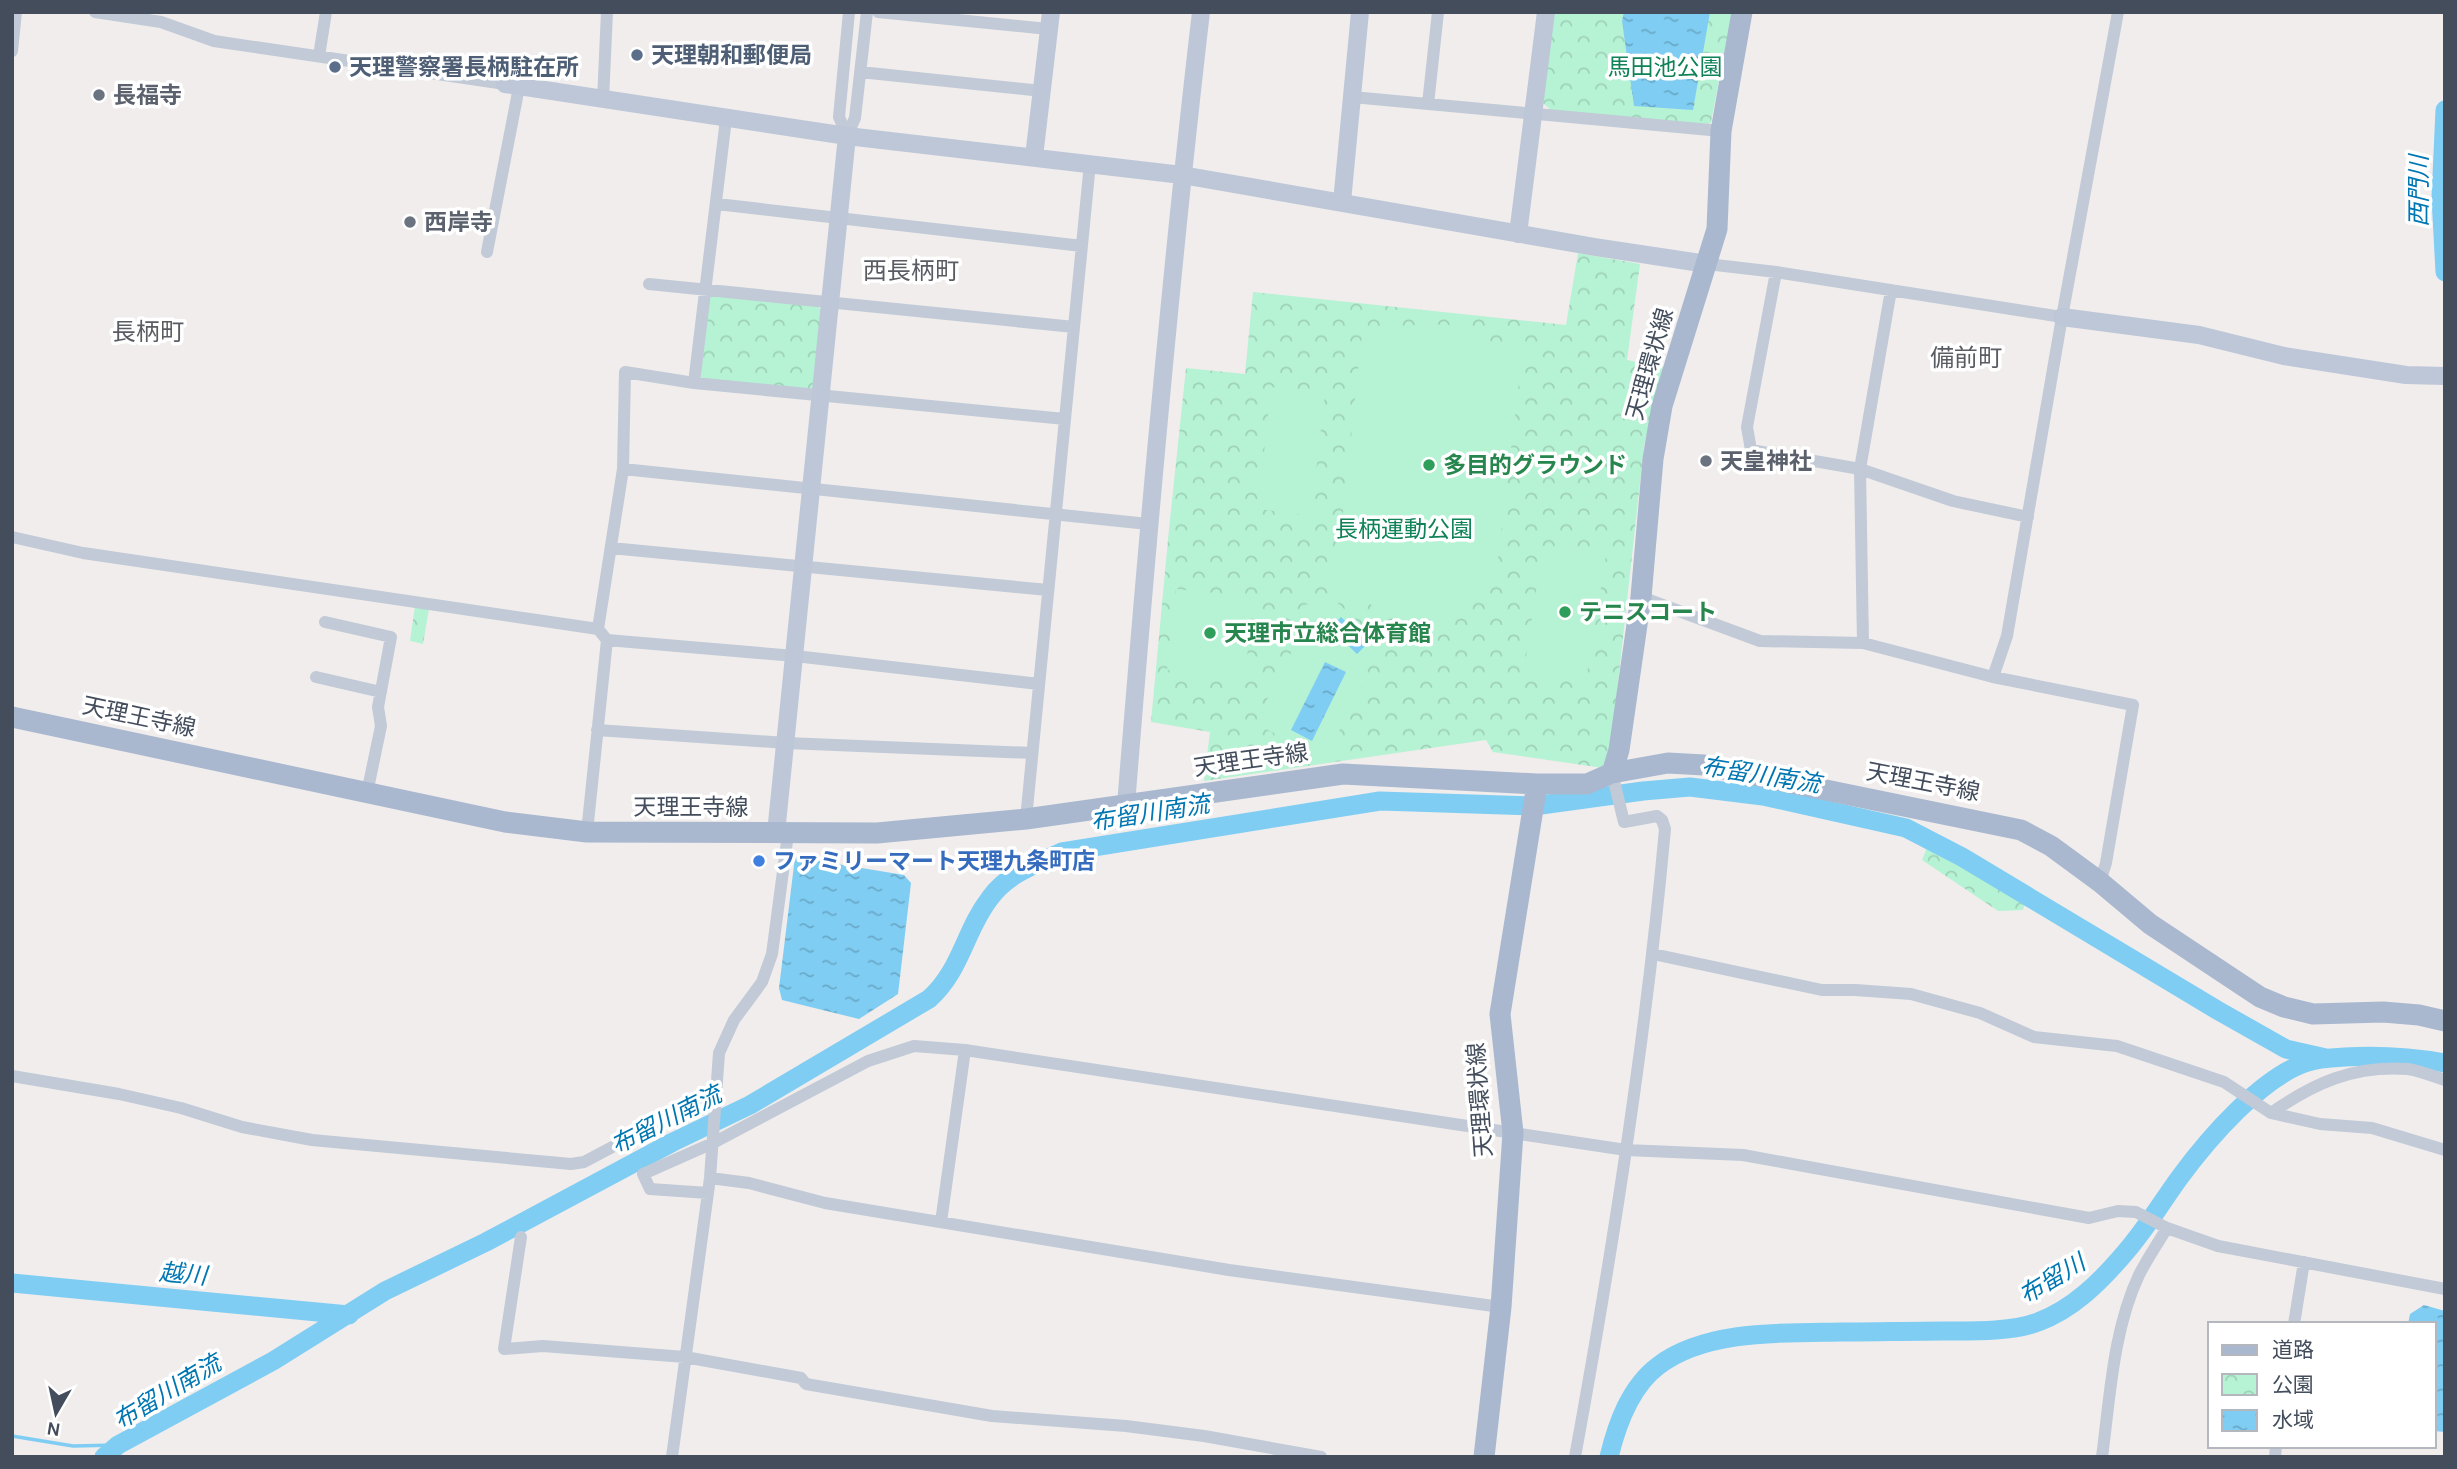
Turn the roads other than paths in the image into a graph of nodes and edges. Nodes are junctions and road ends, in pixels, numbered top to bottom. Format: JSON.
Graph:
{"nodes":[{"id":1,"x":16,"y":12,"type":"edge"},
{"id":2,"x":95,"y":12,"type":"edge"},
{"id":3,"x":326,"y":12,"type":"edge"},
{"id":4,"x":607,"y":12,"type":"edge"},
{"id":5,"x":849,"y":12,"type":"edge"},
{"id":6,"x":867,"y":12,"type":"edge"},
{"id":7,"x":878,"y":12,"type":"edge"},
{"id":8,"x":1201,"y":12,"type":"edge"},
{"id":9,"x":1360,"y":12,"type":"edge"},
{"id":10,"x":1438,"y":12,"type":"edge"},
{"id":11,"x":1546,"y":12,"type":"edge"},
{"id":12,"x":1742,"y":12,"type":"edge"},
{"id":13,"x":2119,"y":12,"type":"edge"},
{"id":14,"x":1050,"y":21,"type":"edge"},
{"id":15,"x":12,"y":51,"type":"edge"},
{"id":16,"x":318,"y":56,"type":"junction"},
{"id":17,"x":860,"y":72,"type":"junction"},
{"id":18,"x":512,"y":85,"type":"junction"},
{"id":19,"x":1042,"y":91,"type":"junction"},
{"id":20,"x":1352,"y":97,"type":"junction"},
{"id":21,"x":603,"y":100,"type":"junction"},
{"id":22,"x":1428,"y":104,"type":"junction"},
{"id":23,"x":1533,"y":113,"type":"junction"},
{"id":24,"x":726,"y":119,"type":"junction"},
{"id":25,"x":1721,"y":131,"type":"junction"},
{"id":26,"x":847,"y":136,"type":"junction"},
{"id":27,"x":1034,"y":157,"type":"junction"},
{"id":28,"x":1090,"y":163,"type":"junction"},
{"id":29,"x":1182,"y":175,"type":"junction"},
{"id":30,"x":1342,"y":202,"type":"junction"},
{"id":31,"x":717,"y":204,"type":"junction"},
{"id":32,"x":840,"y":219,"type":"junction"},
{"id":33,"x":1518,"y":234,"type":"junction"},
{"id":34,"x":1082,"y":246,"type":"junction"},
{"id":35,"x":488,"y":252,"type":"dead end"},
{"id":36,"x":1707,"y":264,"type":"junction"},
{"id":37,"x":1776,"y":272,"type":"junction"},
{"id":38,"x":649,"y":284,"type":"dead end"},
{"id":39,"x":706,"y":289,"type":"junction"},
{"id":40,"x":1891,"y":290,"type":"junction"},
{"id":41,"x":829,"y":301,"type":"junction"},
{"id":42,"x":2062,"y":317,"type":"junction"},
{"id":43,"x":1074,"y":327,"type":"junction"},
{"id":44,"x":2445,"y":376,"type":"edge"},
{"id":45,"x":694,"y":383,"type":"junction"},
{"id":46,"x":819,"y":395,"type":"junction"},
{"id":47,"x":1065,"y":419,"type":"junction"},
{"id":48,"x":623,"y":469,"type":"junction"},
{"id":49,"x":1860,"y":469,"type":"junction"},
{"id":50,"x":812,"y":489,"type":"junction"},
{"id":51,"x":1056,"y":514,"type":"junction"},
{"id":52,"x":2028,"y":517,"type":"junction"},
{"id":53,"x":1149,"y":523,"type":"junction"},
{"id":54,"x":12,"y":537,"type":"edge"},
{"id":55,"x":611,"y":548,"type":"junction"},
{"id":56,"x":804,"y":566,"type":"junction"},
{"id":57,"x":1048,"y":590,"type":"junction"},
{"id":58,"x":1641,"y":597,"type":"junction"},
{"id":59,"x":326,"y":622,"type":"dead end"},
{"id":60,"x":603,"y":634,"type":"junction"},
{"id":61,"x":1863,"y":643,"type":"junction"},
{"id":62,"x":795,"y":656,"type":"junction"},
{"id":63,"x":316,"y":677,"type":"dead end"},
{"id":64,"x":1993,"y":677,"type":"junction"},
{"id":65,"x":1039,"y":684,"type":"junction"},
{"id":66,"x":381,"y":692,"type":"junction"},
{"id":67,"x":12,"y":717,"type":"edge"},
{"id":68,"x":597,"y":730,"type":"junction"},
{"id":69,"x":786,"y":743,"type":"junction"},
{"id":70,"x":1032,"y":753,"type":"junction"},
{"id":71,"x":1613,"y":778,"type":"junction"},
{"id":72,"x":1537,"y":788,"type":"junction"},
{"id":73,"x":367,"y":793,"type":"junction"},
{"id":74,"x":1126,"y":805,"type":"junction"},
{"id":75,"x":1026,"y":819,"type":"junction"},
{"id":76,"x":587,"y":832,"type":"junction"},
{"id":77,"x":782,"y":834,"type":"junction"},
{"id":78,"x":2100,"y":882,"type":"junction"},
{"id":79,"x":1653,"y":954,"type":"junction"},
{"id":80,"x":2445,"y":1021,"type":"edge"},
{"id":81,"x":965,"y":1050,"type":"junction"},
{"id":82,"x":12,"y":1076,"type":"edge"},
{"id":83,"x":2445,"y":1080,"type":"edge"},
{"id":84,"x":715,"y":1092,"type":"junction"},
{"id":85,"x":2269,"y":1112,"type":"junction"},
{"id":86,"x":1513,"y":1133,"type":"junction"},
{"id":87,"x":713,"y":1140,"type":"junction"},
{"id":88,"x":1626,"y":1150,"type":"junction"},
{"id":89,"x":2445,"y":1150,"type":"edge"},
{"id":90,"x":710,"y":1178,"type":"junction"},
{"id":91,"x":708,"y":1193,"type":"junction"},
{"id":92,"x":941,"y":1222,"type":"junction"},
{"id":93,"x":2164,"y":1226,"type":"junction"},
{"id":94,"x":521,"y":1237,"type":"dead end"},
{"id":95,"x":2304,"y":1262,"type":"junction"},
{"id":96,"x":2445,"y":1289,"type":"edge"},
{"id":97,"x":1501,"y":1307,"type":"junction"},
{"id":98,"x":2294,"y":1322,"type":"edge"},
{"id":99,"x":685,"y":1357,"type":"junction"},
{"id":100,"x":671,"y":1457,"type":"edge"},
{"id":101,"x":1321,"y":1457,"type":"edge"},
{"id":102,"x":1484,"y":1457,"type":"edge"},
{"id":103,"x":1575,"y":1457,"type":"edge"},
{"id":104,"x":2102,"y":1457,"type":"edge"}],
"edges":[{"from":1,"to":15,"type":"street"},
{"from":2,"to":16,"type":"street"},
{"from":3,"to":16,"type":"street"},
{"from":4,"to":21,"type":"street"},
{"from":5,"to":26,"type":"street"},
{"from":6,"to":17,"type":"street"},
{"from":7,"to":14,"type":"street"},
{"from":8,"to":29,"type":"street"},
{"from":9,"to":20,"type":"street"},
{"from":10,"to":22,"type":"street"},
{"from":11,"to":23,"type":"street"},
{"from":12,"to":25,"type":"main road","name":"天理環状線"},
{"from":13,"to":42,"type":"street"},
{"from":14,"to":19,"type":"street"},
{"from":16,"to":18,"type":"street"},
{"from":17,"to":19,"type":"street"},
{"from":17,"to":26,"type":"street"},
{"from":18,"to":21,"type":"street"},
{"from":18,"to":35,"type":"street"},
{"from":19,"to":27,"type":"street"},
{"from":20,"to":22,"type":"street"},
{"from":20,"to":30,"type":"street"},
{"from":21,"to":24,"type":"street"},
{"from":22,"to":23,"type":"street"},
{"from":23,"to":25,"type":"street"},
{"from":23,"to":33,"type":"street"},
{"from":24,"to":26,"type":"street"},
{"from":24,"to":31,"type":"street"},
{"from":25,"to":36,"type":"main road","name":"天理環状線"},
{"from":26,"to":27,"type":"street"},
{"from":26,"to":32,"type":"street"},
{"from":27,"to":28,"type":"street"},
{"from":28,"to":29,"type":"street"},
{"from":28,"to":34,"type":"street"},
{"from":29,"to":30,"type":"street"},
{"from":29,"to":53,"type":"street"},
{"from":30,"to":33,"type":"street"},
{"from":31,"to":32,"type":"street"},
{"from":31,"to":39,"type":"street"},
{"from":32,"to":34,"type":"street"},
{"from":32,"to":41,"type":"street"},
{"from":33,"to":36,"type":"street"},
{"from":34,"to":43,"type":"street"},
{"from":36,"to":37,"type":"street"},
{"from":36,"to":58,"type":"main road","name":"天理環状線"},
{"from":37,"to":40,"type":"street"},
{"from":37,"to":49,"type":"street"},
{"from":38,"to":39,"type":"street"},
{"from":39,"to":41,"type":"street"},
{"from":39,"to":45,"type":"street"},
{"from":40,"to":42,"type":"street"},
{"from":40,"to":49,"type":"street"},
{"from":41,"to":43,"type":"street"},
{"from":41,"to":46,"type":"street"},
{"from":42,"to":44,"type":"street"},
{"from":42,"to":52,"type":"street"},
{"from":43,"to":47,"type":"street"},
{"from":45,"to":46,"type":"street"},
{"from":45,"to":48,"type":"street"},
{"from":46,"to":47,"type":"street"},
{"from":46,"to":50,"type":"street"},
{"from":47,"to":51,"type":"street"},
{"from":48,"to":50,"type":"street"},
{"from":48,"to":55,"type":"street"},
{"from":49,"to":52,"type":"street"},
{"from":49,"to":61,"type":"street"},
{"from":50,"to":51,"type":"street"},
{"from":50,"to":56,"type":"street"},
{"from":51,"to":53,"type":"street"},
{"from":51,"to":57,"type":"street"},
{"from":52,"to":64,"type":"street"},
{"from":53,"to":74,"type":"street"},
{"from":54,"to":60,"type":"street"},
{"from":55,"to":56,"type":"street"},
{"from":55,"to":60,"type":"street"},
{"from":56,"to":57,"type":"street"},
{"from":56,"to":62,"type":"street"},
{"from":57,"to":65,"type":"street"},
{"from":58,"to":61,"type":"street"},
{"from":58,"to":71,"type":"main road","name":"天理環状線"},
{"from":59,"to":66,"type":"street"},
{"from":60,"to":62,"type":"street"},
{"from":60,"to":68,"type":"street"},
{"from":61,"to":64,"type":"street"},
{"from":62,"to":65,"type":"street"},
{"from":62,"to":69,"type":"street"},
{"from":63,"to":66,"type":"street"},
{"from":64,"to":78,"type":"street"},
{"from":65,"to":70,"type":"street"},
{"from":66,"to":73,"type":"street"},
{"from":67,"to":73,"type":"main road","name":"天理王寺線"},
{"from":68,"to":69,"type":"street"},
{"from":68,"to":76,"type":"street"},
{"from":69,"to":70,"type":"street"},
{"from":69,"to":77,"type":"street"},
{"from":70,"to":75,"type":"street"},
{"from":71,"to":72,"type":"main road","name":"天理王寺線"},
{"from":71,"to":78,"type":"main road","name":"天理王寺線"},
{"from":71,"to":79,"type":"street"},
{"from":72,"to":74,"type":"main road","name":"天理王寺線"},
{"from":72,"to":86,"type":"main road","name":"天理環状線"},
{"from":73,"to":76,"type":"main road","name":"天理王寺線"},
{"from":74,"to":75,"type":"main road","name":"天理王寺線"},
{"from":75,"to":77,"type":"main road","name":"天理王寺線"},
{"from":76,"to":77,"type":"main road","name":"天理王寺線"},
{"from":77,"to":84,"type":"street"},
{"from":78,"to":80,"type":"main road","name":"天理王寺線"},
{"from":79,"to":85,"type":"street"},
{"from":79,"to":88,"type":"street"},
{"from":81,"to":86,"type":"street"},
{"from":81,"to":87,"type":"street"},
{"from":81,"to":92,"type":"street"},
{"from":82,"to":84,"type":"street"},
{"from":83,"to":85,"type":"street"},
{"from":84,"to":87,"type":"street"},
{"from":85,"to":89,"type":"street"},
{"from":86,"to":88,"type":"street"},
{"from":86,"to":97,"type":"main road","name":"天理環状線"},
{"from":87,"to":90,"type":"street"},
{"from":87,"to":91,"type":"street"},
{"from":88,"to":93,"type":"street"},
{"from":88,"to":103,"type":"street"},
{"from":90,"to":91,"type":"street"},
{"from":90,"to":92,"type":"street"},
{"from":91,"to":99,"type":"street"},
{"from":92,"to":97,"type":"street"},
{"from":93,"to":95,"type":"street"},
{"from":93,"to":104,"type":"street"},
{"from":94,"to":99,"type":"street"},
{"from":95,"to":96,"type":"street"},
{"from":95,"to":98,"type":"street"},
{"from":97,"to":102,"type":"main road","name":"天理環状線"},
{"from":99,"to":100,"type":"street"},
{"from":99,"to":101,"type":"street"}]}
